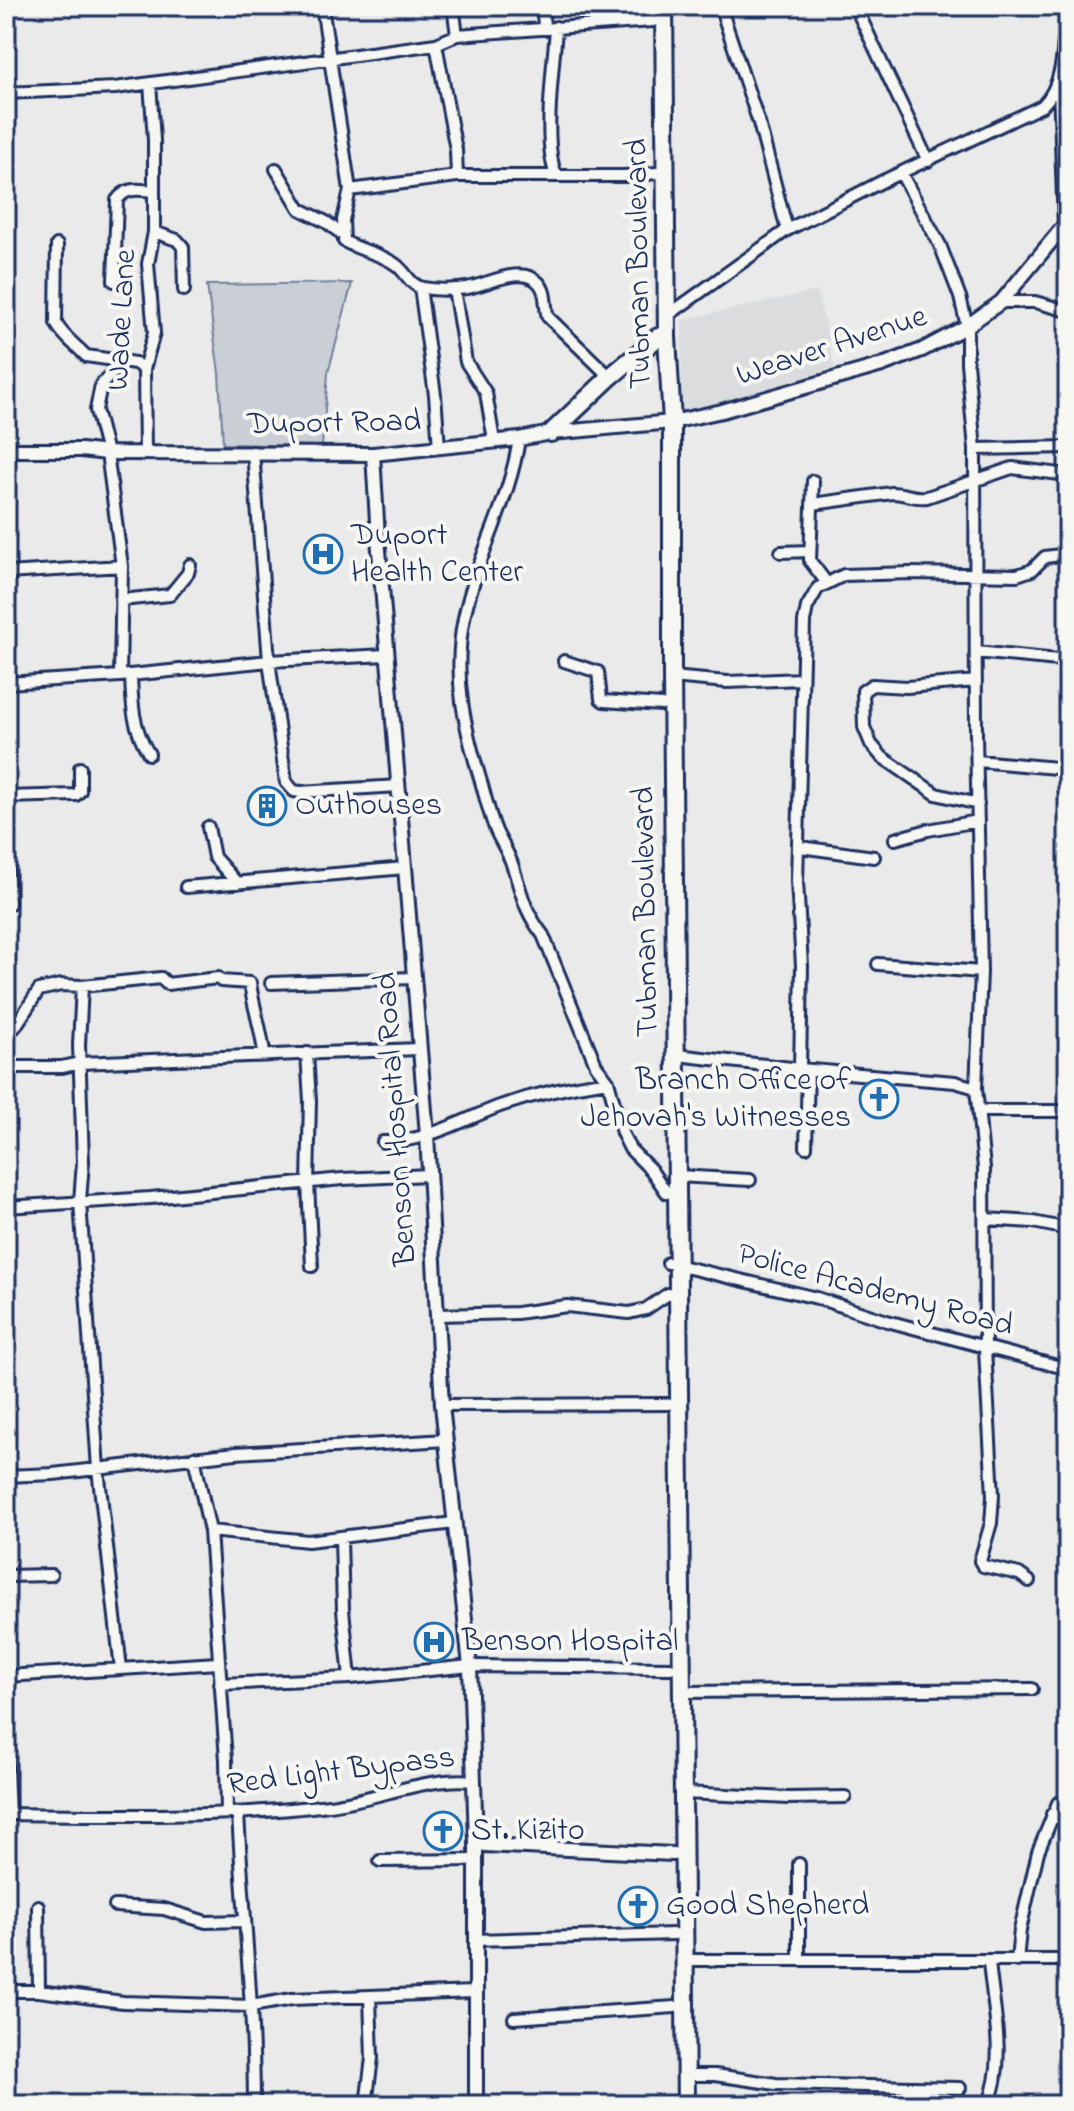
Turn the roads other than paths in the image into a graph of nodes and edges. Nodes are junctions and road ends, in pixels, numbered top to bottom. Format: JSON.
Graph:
{"nodes":[{"id":1,"x":322,"y":6,"type":"edge"},
{"id":2,"x":453,"y":6,"type":"edge"},
{"id":3,"x":542,"y":6,"type":"edge"},
{"id":4,"x":664,"y":6,"type":"edge"},
{"id":5,"x":720,"y":6,"type":"edge"},
{"id":6,"x":855,"y":6,"type":"edge"},
{"id":7,"x":1066,"y":6,"type":"edge"},
{"id":8,"x":654,"y":13,"type":"edge"},
{"id":9,"x":544,"y":25,"type":"dead end"},
{"id":10,"x":556,"y":27,"type":"junction"},
{"id":11,"x":457,"y":35,"type":"junction"},
{"id":12,"x":436,"y":44,"type":"junction"},
{"id":13,"x":332,"y":59,"type":"junction"},
{"id":14,"x":1058,"y":79,"type":"junction"},
{"id":15,"x":150,"y":83,"type":"junction"},
{"id":16,"x":6,"y":93,"type":"edge"},
{"id":17,"x":928,"y":161,"type":"junction"},
{"id":18,"x":276,"y":169,"type":"dead end"},
{"id":19,"x":657,"y":173,"type":"junction"},
{"id":20,"x":901,"y":173,"type":"junction"},
{"id":21,"x":556,"y":175,"type":"junction"},
{"id":22,"x":457,"y":176,"type":"junction"},
{"id":23,"x":350,"y":190,"type":"junction"},
{"id":24,"x":154,"y":191,"type":"junction"},
{"id":25,"x":1066,"y":224,"type":"edge"},
{"id":26,"x":787,"y":230,"type":"junction"},
{"id":27,"x":154,"y":232,"type":"junction"},
{"id":28,"x":343,"y":235,"type":"junction"},
{"id":29,"x":57,"y":245,"type":"dead end"},
{"id":30,"x":114,"y":281,"type":"dead end"},
{"id":31,"x":420,"y":287,"type":"junction"},
{"id":32,"x":454,"y":289,"type":"junction"},
{"id":33,"x":184,"y":290,"type":"dead end"},
{"id":34,"x":1001,"y":302,"type":"junction"},
{"id":35,"x":1068,"y":311,"type":"edge"},
{"id":36,"x":667,"y":316,"type":"junction"},
{"id":37,"x":967,"y":326,"type":"junction"},
{"id":38,"x":658,"y":337,"type":"junction"},
{"id":39,"x":123,"y":361,"type":"junction"},
{"id":40,"x":144,"y":369,"type":"junction"},
{"id":41,"x":610,"y":377,"type":"junction"},
{"id":42,"x":667,"y":423,"type":"junction"},
{"id":43,"x":551,"y":433,"type":"junction"},
{"id":44,"x":519,"y":439,"type":"junction"},
{"id":45,"x":494,"y":441,"type":"junction"},
{"id":46,"x":439,"y":447,"type":"junction"},
{"id":47,"x":1068,"y":447,"type":"edge"},
{"id":48,"x":975,"y":449,"type":"junction"},
{"id":49,"x":6,"y":450,"type":"edge"},
{"id":50,"x":145,"y":452,"type":"junction"},
{"id":51,"x":253,"y":452,"type":"junction"},
{"id":52,"x":107,"y":453,"type":"junction"},
{"id":53,"x":373,"y":454,"type":"junction"},
{"id":54,"x":1068,"y":475,"type":"edge"},
{"id":55,"x":813,"y":481,"type":"dead end"},
{"id":56,"x":973,"y":482,"type":"junction"},
{"id":57,"x":813,"y":504,"type":"junction"},
{"id":58,"x":810,"y":551,"type":"junction"},
{"id":59,"x":781,"y":552,"type":"dead end"},
{"id":60,"x":1068,"y":554,"type":"edge"},
{"id":61,"x":190,"y":565,"type":"dead end"},
{"id":62,"x":122,"y":566,"type":"junction"},
{"id":63,"x":6,"y":573,"type":"edge"},
{"id":64,"x":975,"y":575,"type":"junction"},
{"id":65,"x":826,"y":582,"type":"junction"},
{"id":66,"x":121,"y":600,"type":"junction"},
{"id":67,"x":976,"y":652,"type":"junction"},
{"id":68,"x":387,"y":655,"type":"junction"},
{"id":69,"x":269,"y":661,"type":"junction"},
{"id":70,"x":564,"y":661,"type":"dead end"},
{"id":71,"x":1068,"y":661,"type":"edge"},
{"id":72,"x":126,"y":676,"type":"junction"},
{"id":73,"x":672,"y":677,"type":"junction"},
{"id":74,"x":802,"y":679,"type":"junction"},
{"id":75,"x":976,"y":681,"type":"junction"},
{"id":76,"x":6,"y":683,"type":"edge"},
{"id":77,"x":662,"y":705,"type":"junction"},
{"id":78,"x":149,"y":754,"type":"dead end"},
{"id":79,"x":977,"y":761,"type":"junction"},
{"id":80,"x":80,"y":768,"type":"dead end"},
{"id":81,"x":1068,"y":769,"type":"edge"},
{"id":82,"x":399,"y":786,"type":"junction"},
{"id":83,"x":6,"y":797,"type":"edge"},
{"id":84,"x":978,"y":804,"type":"junction"},
{"id":85,"x":978,"y":821,"type":"junction"},
{"id":86,"x":208,"y":827,"type":"dead end"},
{"id":87,"x":6,"y":835,"type":"edge"},
{"id":88,"x":895,"y":839,"type":"dead end"},
{"id":89,"x":800,"y":847,"type":"junction"},
{"id":90,"x":874,"y":857,"type":"dead end"},
{"id":91,"x":405,"y":868,"type":"junction"},
{"id":92,"x":237,"y":883,"type":"junction"},
{"id":93,"x":186,"y":887,"type":"dead end"},
{"id":94,"x":9,"y":904,"type":"dead end"},
{"id":95,"x":878,"y":964,"type":"dead end"},
{"id":96,"x":981,"y":972,"type":"junction"},
{"id":97,"x":413,"y":978,"type":"junction"},
{"id":98,"x":271,"y":983,"type":"dead end"},
{"id":99,"x":82,"y":986,"type":"junction"},
{"id":100,"x":15,"y":1027,"type":"dead end"},
{"id":101,"x":418,"y":1049,"type":"junction"},
{"id":102,"x":307,"y":1053,"type":"junction"},
{"id":103,"x":264,"y":1054,"type":"junction"},
{"id":104,"x":677,"y":1055,"type":"junction"},
{"id":105,"x":80,"y":1063,"type":"junction"},
{"id":106,"x":6,"y":1067,"type":"edge"},
{"id":107,"x":804,"y":1070,"type":"junction"},
{"id":108,"x":608,"y":1081,"type":"junction"},
{"id":109,"x":976,"y":1088,"type":"junction"},
{"id":110,"x":980,"y":1111,"type":"junction"},
{"id":111,"x":1068,"y":1111,"type":"edge"},
{"id":112,"x":427,"y":1135,"type":"junction"},
{"id":113,"x":383,"y":1142,"type":"dead end"},
{"id":114,"x":806,"y":1147,"type":"dead end"},
{"id":115,"x":429,"y":1175,"type":"junction"},
{"id":116,"x":677,"y":1176,"type":"junction"},
{"id":117,"x":750,"y":1180,"type":"dead end"},
{"id":118,"x":308,"y":1183,"type":"junction"},
{"id":119,"x":667,"y":1193,"type":"junction"},
{"id":120,"x":80,"y":1201,"type":"junction"},
{"id":121,"x":6,"y":1207,"type":"edge"},
{"id":122,"x":985,"y":1219,"type":"junction"},
{"id":123,"x":1068,"y":1229,"type":"edge"},
{"id":124,"x":673,"y":1264,"type":"junction"},
{"id":125,"x":312,"y":1266,"type":"dead end"},
{"id":126,"x":668,"y":1294,"type":"junction"},
{"id":127,"x":438,"y":1315,"type":"junction"},
{"id":128,"x":985,"y":1349,"type":"junction"},
{"id":129,"x":1068,"y":1369,"type":"edge"},
{"id":130,"x":669,"y":1404,"type":"junction"},
{"id":131,"x":442,"y":1405,"type":"junction"},
{"id":132,"x":446,"y":1440,"type":"junction"},
{"id":133,"x":194,"y":1457,"type":"junction"},
{"id":134,"x":98,"y":1469,"type":"junction"},
{"id":135,"x":6,"y":1476,"type":"edge"},
{"id":136,"x":454,"y":1523,"type":"junction"},
{"id":137,"x":210,"y":1531,"type":"junction"},
{"id":138,"x":341,"y":1539,"type":"junction"},
{"id":139,"x":51,"y":1575,"type":"dead end"},
{"id":140,"x":6,"y":1576,"type":"edge"},
{"id":141,"x":1029,"y":1581,"type":"dead end"},
{"id":142,"x":218,"y":1663,"type":"junction"},
{"id":143,"x":470,"y":1666,"type":"junction"},
{"id":144,"x":671,"y":1668,"type":"junction"},
{"id":145,"x":121,"y":1669,"type":"junction"},
{"id":146,"x":6,"y":1676,"type":"edge"},
{"id":147,"x":350,"y":1678,"type":"junction"},
{"id":148,"x":220,"y":1684,"type":"junction"},
{"id":149,"x":1032,"y":1689,"type":"dead end"},
{"id":150,"x":682,"y":1692,"type":"junction"},
{"id":151,"x":6,"y":1747,"type":"edge"},
{"id":152,"x":473,"y":1781,"type":"junction"},
{"id":153,"x":684,"y":1793,"type":"junction"},
{"id":154,"x":845,"y":1797,"type":"dead end"},
{"id":155,"x":233,"y":1813,"type":"junction"},
{"id":156,"x":8,"y":1814,"type":"edge"},
{"id":157,"x":1068,"y":1824,"type":"edge"},
{"id":158,"x":476,"y":1841,"type":"junction"},
{"id":159,"x":673,"y":1854,"type":"junction"},
{"id":160,"x":476,"y":1860,"type":"junction"},
{"id":161,"x":380,"y":1861,"type":"dead end"},
{"id":162,"x":799,"y":1864,"type":"dead end"},
{"id":163,"x":38,"y":1906,"type":"dead end"},
{"id":164,"x":115,"y":1906,"type":"dead end"},
{"id":165,"x":243,"y":1921,"type":"junction"},
{"id":166,"x":674,"y":1934,"type":"junction"},
{"id":167,"x":475,"y":1940,"type":"junction"},
{"id":168,"x":799,"y":1959,"type":"junction"},
{"id":169,"x":685,"y":1960,"type":"junction"},
{"id":170,"x":1068,"y":1960,"type":"edge"},
{"id":171,"x":1017,"y":1961,"type":"junction"},
{"id":172,"x":989,"y":1962,"type":"junction"},
{"id":173,"x":6,"y":1991,"type":"edge"},
{"id":174,"x":39,"y":1991,"type":"junction"},
{"id":175,"x":474,"y":1992,"type":"junction"},
{"id":176,"x":370,"y":1997,"type":"junction"},
{"id":177,"x":251,"y":2006,"type":"junction"},
{"id":178,"x":675,"y":2007,"type":"junction"},
{"id":179,"x":514,"y":2018,"type":"dead end"},
{"id":180,"x":685,"y":2075,"type":"junction"},
{"id":181,"x":960,"y":2088,"type":"dead end"},
{"id":182,"x":254,"y":2105,"type":"edge"},
{"id":183,"x":366,"y":2105,"type":"edge"},
{"id":184,"x":476,"y":2105,"type":"edge"},
{"id":185,"x":676,"y":2105,"type":"edge"},
{"id":186,"x":686,"y":2105,"type":"edge"},
{"id":187,"x":988,"y":2105,"type":"edge"}],
"edges":[{"from":1,"to":13,"type":"street"},
{"from":2,"to":11,"type":"street"},
{"from":3,"to":9,"type":"street"},
{"from":4,"to":36,"type":"highway","name":"Tubman Boulevard"},
{"from":5,"to":26,"type":"street"},
{"from":6,"to":17,"type":"street"},
{"from":7,"to":14,"type":"street"},
{"from":8,"to":10,"type":"street"},
{"from":8,"to":19,"type":"highway","name":"Tubman Boulevard"},
{"from":10,"to":11,"type":"street"},
{"from":10,"to":21,"type":"street"},
{"from":11,"to":12,"type":"street"},
{"from":12,"to":13,"type":"street"},
{"from":12,"to":22,"type":"street"},
{"from":13,"to":15,"type":"street"},
{"from":13,"to":23,"type":"street"},
{"from":14,"to":17,"type":"street"},
{"from":14,"to":25,"type":"street"},
{"from":15,"to":16,"type":"street"},
{"from":15,"to":24,"type":"street","name":"Wade Lane"},
{"from":17,"to":20,"type":"street"},
{"from":18,"to":28,"type":"street"},
{"from":19,"to":21,"type":"street"},
{"from":19,"to":38,"type":"highway","name":"Tubman Boulevard"},
{"from":20,"to":26,"type":"street"},
{"from":20,"to":37,"type":"street"},
{"from":21,"to":22,"type":"street"},
{"from":22,"to":23,"type":"street"},
{"from":23,"to":28,"type":"street"},
{"from":24,"to":27,"type":"street","name":"Wade Lane"},
{"from":24,"to":30,"type":"street"},
{"from":25,"to":34,"type":"street","name":"Weaver Avenue"},
{"from":26,"to":36,"type":"street"},
{"from":27,"to":33,"type":"street"},
{"from":27,"to":40,"type":"street","name":"Wade Lane"},
{"from":28,"to":31,"type":"street"},
{"from":29,"to":39,"type":"street"},
{"from":31,"to":32,"type":"street"},
{"from":31,"to":46,"type":"street"},
{"from":32,"to":41,"type":"street"},
{"from":32,"to":45,"type":"street"},
{"from":34,"to":35,"type":"street"},
{"from":34,"to":37,"type":"street","name":"Weaver Avenue"},
{"from":36,"to":42,"type":"highway","name":"Tubman Boulevard"},
{"from":37,"to":42,"type":"street","name":"Weaver Avenue"},
{"from":37,"to":48,"type":"street"},
{"from":38,"to":41,"type":"highway"},
{"from":38,"to":42,"type":"highway","name":"Tubman Boulevard"},
{"from":39,"to":40,"type":"street"},
{"from":39,"to":52,"type":"street"},
{"from":40,"to":50,"type":"street","name":"Wade Lane"},
{"from":41,"to":43,"type":"highway"},
{"from":42,"to":43,"type":"street","name":"Duport Road"},
{"from":42,"to":73,"type":"highway","name":"Tubman Boulevard"},
{"from":42,"to":77,"type":"highway","name":"Tubman Boulevard"},
{"from":43,"to":44,"type":"street","name":"Duport Road"},
{"from":44,"to":45,"type":"street","name":"Duport Road"},
{"from":44,"to":108,"type":"street"},
{"from":45,"to":46,"type":"street","name":"Duport Road"},
{"from":46,"to":53,"type":"street","name":"Duport Road"},
{"from":47,"to":48,"type":"street"},
{"from":48,"to":56,"type":"street"},
{"from":49,"to":52,"type":"street","name":"Duport Road"},
{"from":50,"to":51,"type":"street","name":"Duport Road"},
{"from":50,"to":52,"type":"street","name":"Duport Road"},
{"from":51,"to":53,"type":"street","name":"Duport Road"},
{"from":51,"to":69,"type":"street"},
{"from":52,"to":62,"type":"street"},
{"from":53,"to":68,"type":"street","name":"Benson Hospital Road"},
{"from":54,"to":56,"type":"street"},
{"from":55,"to":57,"type":"street"},
{"from":56,"to":57,"type":"street"},
{"from":56,"to":64,"type":"street"},
{"from":57,"to":58,"type":"street"},
{"from":58,"to":59,"type":"street"},
{"from":58,"to":65,"type":"street"},
{"from":60,"to":64,"type":"street"},
{"from":61,"to":66,"type":"street"},
{"from":62,"to":63,"type":"street"},
{"from":62,"to":66,"type":"street"},
{"from":64,"to":65,"type":"street"},
{"from":64,"to":67,"type":"street"},
{"from":65,"to":74,"type":"street"},
{"from":66,"to":72,"type":"street"},
{"from":67,"to":71,"type":"street"},
{"from":67,"to":75,"type":"street"},
{"from":68,"to":69,"type":"street"},
{"from":68,"to":82,"type":"street","name":"Benson Hospital Road"},
{"from":69,"to":72,"type":"street"},
{"from":69,"to":82,"type":"street"},
{"from":70,"to":77,"type":"street"},
{"from":72,"to":76,"type":"street"},
{"from":72,"to":78,"type":"street"},
{"from":73,"to":74,"type":"street"},
{"from":73,"to":104,"type":"highway","name":"Tubman Boulevard"},
{"from":74,"to":89,"type":"street"},
{"from":75,"to":79,"type":"street"},
{"from":75,"to":84,"type":"street"},
{"from":77,"to":119,"type":"highway","name":"Tubman Boulevard"},
{"from":79,"to":81,"type":"street"},
{"from":79,"to":84,"type":"street"},
{"from":80,"to":83,"type":"street"},
{"from":82,"to":91,"type":"street","name":"Benson Hospital Road"},
{"from":84,"to":85,"type":"street"},
{"from":85,"to":88,"type":"street"},
{"from":85,"to":96,"type":"street"},
{"from":86,"to":92,"type":"street"},
{"from":87,"to":94,"type":"street"},
{"from":89,"to":90,"type":"street"},
{"from":89,"to":107,"type":"street"},
{"from":91,"to":92,"type":"street"},
{"from":91,"to":97,"type":"street","name":"Benson Hospital Road"},
{"from":92,"to":93,"type":"street"},
{"from":95,"to":96,"type":"street"},
{"from":96,"to":109,"type":"street"},
{"from":97,"to":98,"type":"street"},
{"from":97,"to":101,"type":"street","name":"Benson Hospital Road"},
{"from":99,"to":100,"type":"street"},
{"from":99,"to":103,"type":"street"},
{"from":99,"to":105,"type":"street"},
{"from":101,"to":102,"type":"street"},
{"from":101,"to":112,"type":"street","name":"Benson Hospital Road"},
{"from":102,"to":103,"type":"street"},
{"from":102,"to":118,"type":"street"},
{"from":103,"to":105,"type":"street"},
{"from":104,"to":107,"type":"street"},
{"from":104,"to":116,"type":"highway","name":"Tubman Boulevard"},
{"from":105,"to":106,"type":"street"},
{"from":105,"to":120,"type":"street"},
{"from":107,"to":109,"type":"street"},
{"from":107,"to":114,"type":"street"},
{"from":108,"to":112,"type":"street"},
{"from":108,"to":119,"type":"street"},
{"from":109,"to":110,"type":"street"},
{"from":110,"to":111,"type":"street"},
{"from":110,"to":122,"type":"street"},
{"from":112,"to":113,"type":"street"},
{"from":112,"to":115,"type":"street","name":"Benson Hospital Road"},
{"from":115,"to":118,"type":"street"},
{"from":115,"to":127,"type":"street","name":"Benson Hospital Road"},
{"from":116,"to":117,"type":"street"},
{"from":116,"to":124,"type":"highway","name":"Tubman Boulevard"},
{"from":118,"to":120,"type":"street"},
{"from":118,"to":125,"type":"street"},
{"from":119,"to":124,"type":"highway","name":"Tubman Boulevard"},
{"from":120,"to":121,"type":"street"},
{"from":120,"to":134,"type":"street"},
{"from":122,"to":123,"type":"street"},
{"from":122,"to":128,"type":"street"},
{"from":124,"to":126,"type":"highway","name":"Tubman Boulevard"},
{"from":124,"to":128,"type":"street","name":"Police Academy Road"},
{"from":124,"to":150,"type":"highway","name":"Tubman Boulevard"},
{"from":126,"to":127,"type":"street"},
{"from":126,"to":130,"type":"highway","name":"Tubman Boulevard"},
{"from":127,"to":131,"type":"street","name":"Benson Hospital Road"},
{"from":128,"to":129,"type":"street","name":"Police Academy Road"},
{"from":128,"to":141,"type":"street"},
{"from":130,"to":131,"type":"street"},
{"from":130,"to":144,"type":"highway","name":"Tubman Boulevard"},
{"from":131,"to":132,"type":"street","name":"Benson Hospital Road"},
{"from":132,"to":133,"type":"street"},
{"from":132,"to":136,"type":"street","name":"Benson Hospital Road"},
{"from":133,"to":134,"type":"street"},
{"from":133,"to":137,"type":"street"},
{"from":134,"to":135,"type":"street"},
{"from":134,"to":145,"type":"street"},
{"from":136,"to":138,"type":"street"},
{"from":136,"to":143,"type":"street","name":"Benson Hospital Road"},
{"from":137,"to":138,"type":"street"},
{"from":137,"to":142,"type":"street"},
{"from":138,"to":147,"type":"street"},
{"from":139,"to":140,"type":"street"},
{"from":142,"to":145,"type":"street"},
{"from":142,"to":148,"type":"street"},
{"from":143,"to":144,"type":"street"},
{"from":143,"to":147,"type":"street"},
{"from":143,"to":152,"type":"street","name":"Benson Hospital Road"},
{"from":144,"to":159,"type":"highway","name":"Tubman Boulevard"},
{"from":145,"to":146,"type":"street"},
{"from":147,"to":148,"type":"street"},
{"from":148,"to":155,"type":"street"},
{"from":149,"to":150,"type":"street"},
{"from":150,"to":153,"type":"highway","name":"Tubman Boulevard"},
{"from":151,"to":156,"type":"street"},
{"from":152,"to":155,"type":"street","name":"Red Light Bypass"},
{"from":152,"to":158,"type":"street","name":"Red Light Bypass"},
{"from":153,"to":154,"type":"street"},
{"from":153,"to":169,"type":"highway","name":"Tubman Boulevard"},
{"from":155,"to":156,"type":"street","name":"Red Light Bypass"},
{"from":155,"to":165,"type":"street"},
{"from":157,"to":171,"type":"street"},
{"from":158,"to":159,"type":"street"},
{"from":158,"to":160,"type":"street","name":"Red Light Bypass"},
{"from":159,"to":166,"type":"highway","name":"Tubman Boulevard"},
{"from":160,"to":161,"type":"street"},
{"from":160,"to":167,"type":"street","name":"Red Light Bypass"},
{"from":162,"to":168,"type":"street"},
{"from":163,"to":174,"type":"street"},
{"from":164,"to":165,"type":"street"},
{"from":165,"to":177,"type":"street"},
{"from":166,"to":167,"type":"street"},
{"from":166,"to":178,"type":"highway","name":"Tubman Boulevard"},
{"from":167,"to":175,"type":"street","name":"Red Light Bypass"},
{"from":168,"to":169,"type":"street"},
{"from":168,"to":172,"type":"street"},
{"from":169,"to":180,"type":"highway","name":"Tubman Boulevard"},
{"from":170,"to":171,"type":"street"},
{"from":171,"to":172,"type":"street"},
{"from":172,"to":187,"type":"street"},
{"from":173,"to":174,"type":"street"},
{"from":174,"to":177,"type":"street"},
{"from":175,"to":176,"type":"street"},
{"from":175,"to":184,"type":"street","name":"Red Light Bypass"},
{"from":176,"to":177,"type":"street"},
{"from":176,"to":183,"type":"street"},
{"from":177,"to":182,"type":"street"},
{"from":178,"to":179,"type":"street"},
{"from":178,"to":185,"type":"highway","name":"Tubman Boulevard"},
{"from":180,"to":181,"type":"street"},
{"from":180,"to":186,"type":"highway","name":"Tubman Boulevard"}]}
